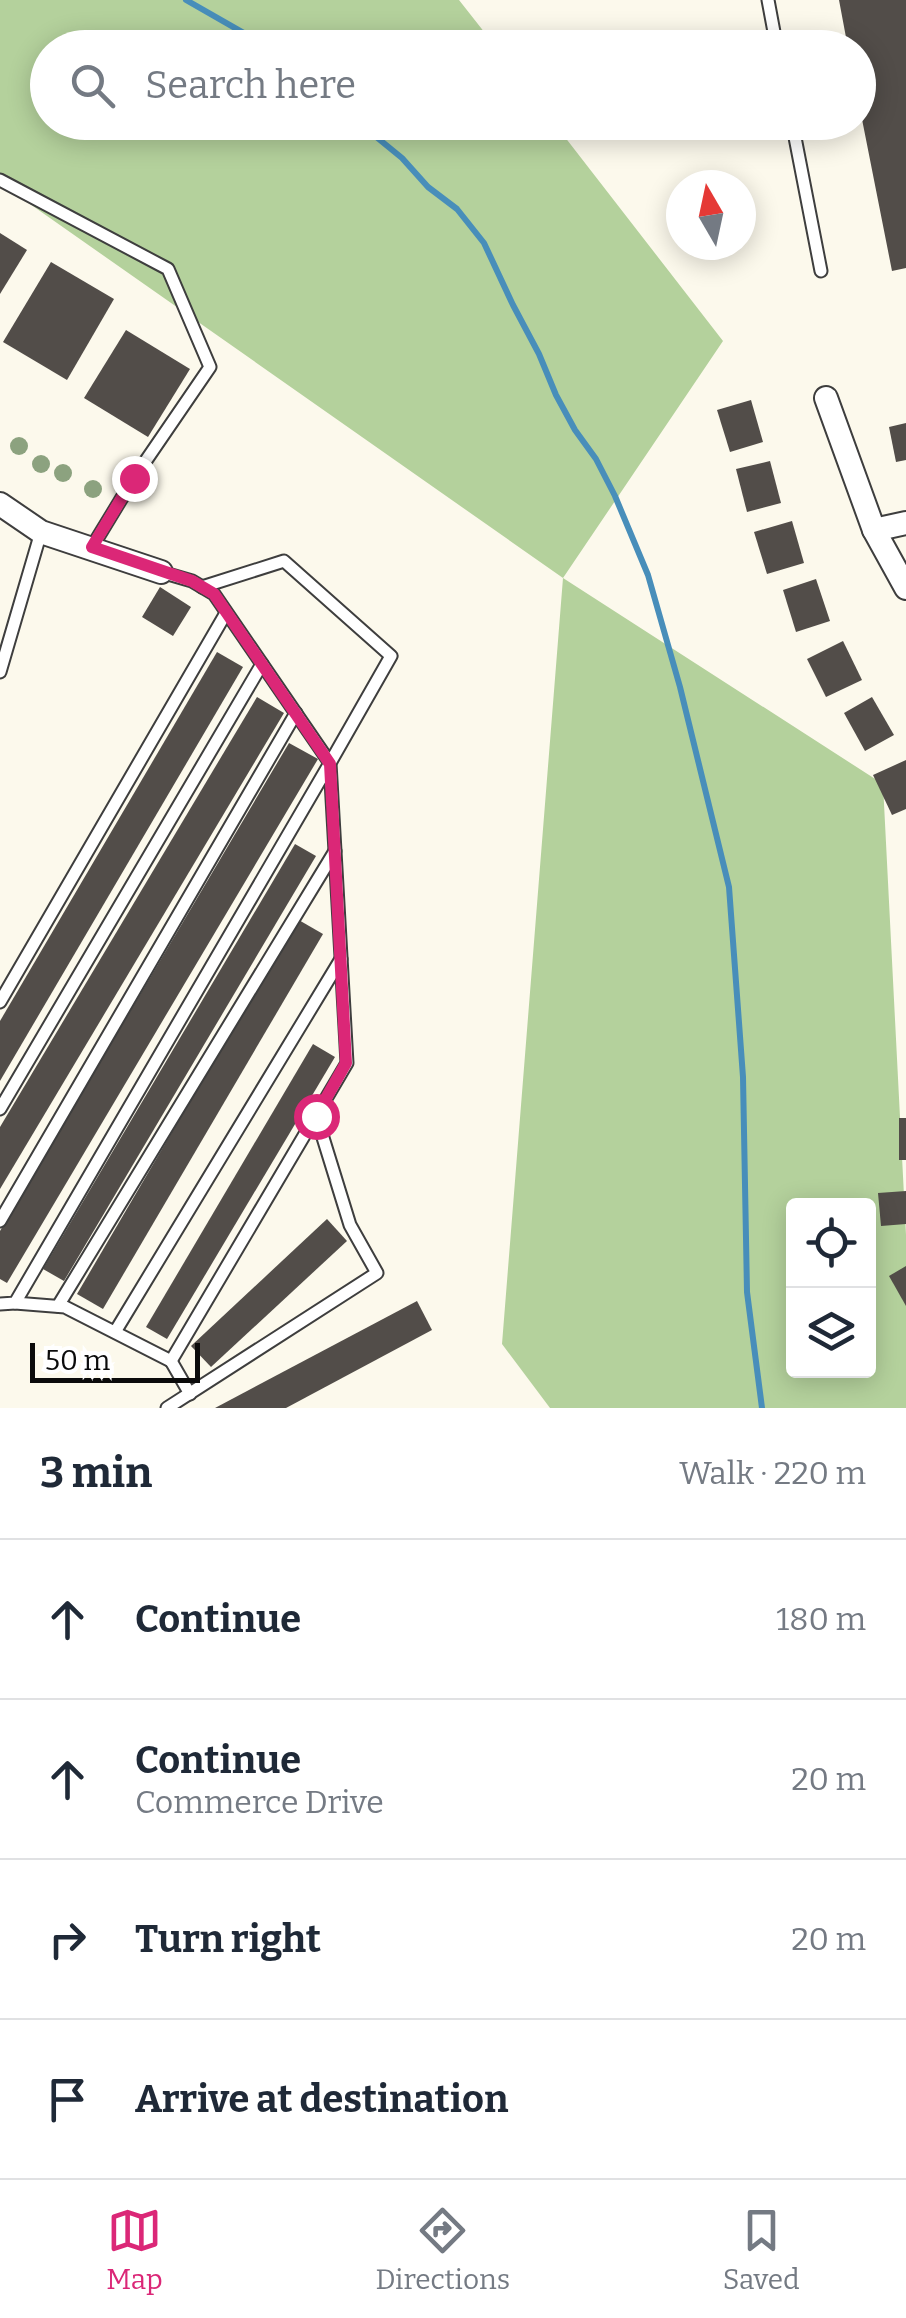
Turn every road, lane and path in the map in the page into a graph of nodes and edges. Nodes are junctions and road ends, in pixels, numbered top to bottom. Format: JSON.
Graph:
{"nodes":[{"id":1,"x":768,"y":0,"type":"edge"},
{"id":2,"x":774,"y":30,"type":"edge"},
{"id":3,"x":796,"y":140,"type":"edge"},
{"id":4,"x":0,"y":180,"type":"edge"},
{"id":5,"x":821,"y":271,"type":"dead end"},
{"id":6,"x":826,"y":398,"type":"dead end"},
{"id":7,"x":0,"y":504,"type":"edge"},
{"id":8,"x":906,"y":523,"type":"edge"},
{"id":9,"x":874,"y":530,"type":"junction"},
{"id":10,"x":41,"y":532,"type":"junction"},
{"id":11,"x":92,"y":547,"type":"junction"},
{"id":12,"x":162,"y":572,"type":"joint"},
{"id":13,"x":202,"y":587,"type":"junction"},
{"id":14,"x":906,"y":588,"type":"edge"},
{"id":15,"x":226,"y":613,"type":"junction"},
{"id":16,"x":262,"y":664,"type":"junction"},
{"id":17,"x":0,"y":672,"type":"edge"},
{"id":18,"x":296,"y":713,"type":"junction"},
{"id":19,"x":330,"y":764,"type":"junction"},
{"id":20,"x":335,"y":850,"type":"junction"},
{"id":21,"x":341,"y":958,"type":"junction"},
{"id":22,"x":0,"y":1002,"type":"edge"},
{"id":23,"x":0,"y":1109,"type":"edge"},
{"id":24,"x":316,"y":1116,"type":"junction"},
{"id":25,"x":0,"y":1220,"type":"edge"},
{"id":26,"x":0,"y":1304,"type":"edge"},
{"id":27,"x":15,"y":1304,"type":"junction"},
{"id":28,"x":58,"y":1306,"type":"junction"},
{"id":29,"x":115,"y":1332,"type":"junction"},
{"id":30,"x":171,"y":1360,"type":"junction"},
{"id":31,"x":190,"y":1394,"type":"junction"},
{"id":32,"x":167,"y":1408,"type":"edge"}],
"edges":[{"from":1,"to":2,"type":"lane"},
{"from":3,"to":5,"type":"lane"},
{"from":4,"to":11,"type":"lane"},
{"from":6,"to":9,"type":"street"},
{"from":7,"to":10,"type":"street"},
{"from":8,"to":9,"type":"street"},
{"from":9,"to":14,"type":"street"},
{"from":10,"to":11,"type":"street"},
{"from":10,"to":17,"type":"lane"},
{"from":11,"to":12,"type":"street"},
{"from":12,"to":13,"type":"lane"},
{"from":13,"to":15,"type":"lane"},
{"from":13,"to":19,"type":"lane"},
{"from":15,"to":16,"type":"lane"},
{"from":15,"to":22,"type":"lane"},
{"from":16,"to":18,"type":"lane"},
{"from":16,"to":23,"type":"lane"},
{"from":18,"to":19,"type":"lane"},
{"from":18,"to":25,"type":"lane"},
{"from":19,"to":20,"type":"lane"},
{"from":19,"to":27,"type":"lane"},
{"from":20,"to":21,"type":"lane"},
{"from":20,"to":28,"type":"lane"},
{"from":21,"to":24,"type":"lane"},
{"from":21,"to":29,"type":"lane"},
{"from":24,"to":30,"type":"lane"},
{"from":24,"to":31,"type":"lane"},
{"from":26,"to":27,"type":"lane"},
{"from":27,"to":28,"type":"lane"},
{"from":28,"to":29,"type":"lane"},
{"from":29,"to":30,"type":"lane"},
{"from":30,"to":31,"type":"lane"},
{"from":31,"to":32,"type":"lane"}]}
